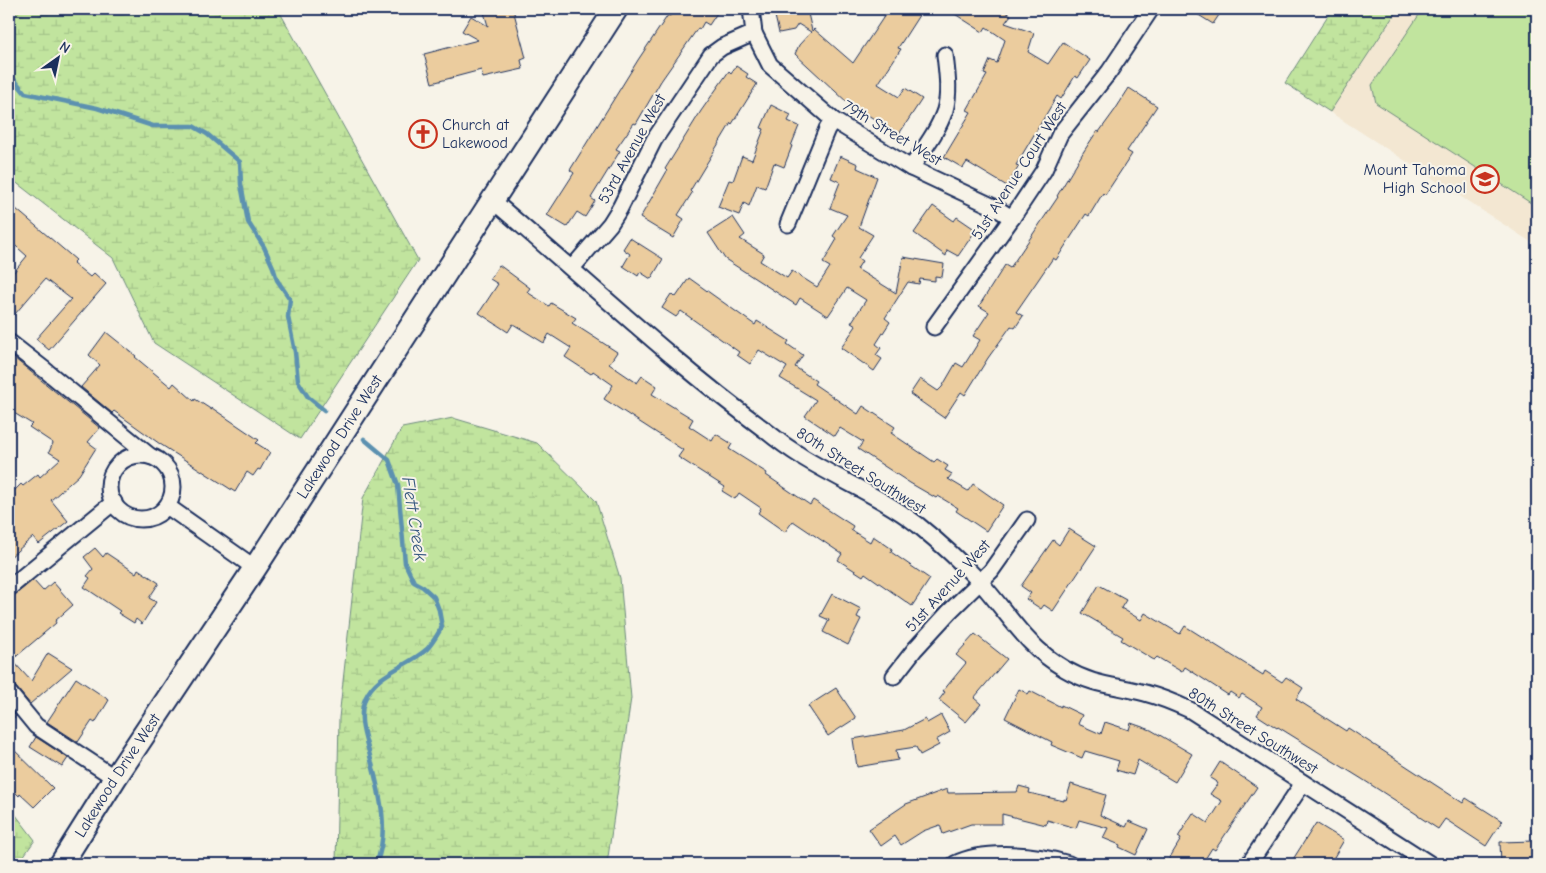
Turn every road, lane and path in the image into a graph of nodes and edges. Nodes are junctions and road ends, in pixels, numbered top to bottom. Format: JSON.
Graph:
{"nodes":[{"id":1,"x":616,"y":9,"type":"edge"},
{"id":2,"x":751,"y":9,"type":"edge"},
{"id":3,"x":1151,"y":9,"type":"edge"},
{"id":4,"x":754,"y":33,"type":"junction"},
{"id":5,"x":945,"y":55,"type":"dead end"},
{"id":6,"x":833,"y":120,"type":"junction"},
{"id":7,"x":911,"y":168,"type":"junction"},
{"id":8,"x":492,"y":200,"type":"junction"},
{"id":9,"x":1012,"y":218,"type":"junction"},
{"id":10,"x":788,"y":224,"type":"dead end"},
{"id":11,"x":572,"y":268,"type":"junction"},
{"id":12,"x":934,"y":327,"type":"dead end"},
{"id":13,"x":9,"y":342,"type":"edge"},
{"id":14,"x":150,"y":456,"type":"junction"},
{"id":15,"x":114,"y":502,"type":"junction"},
{"id":16,"x":167,"y":506,"type":"junction"},
{"id":17,"x":1027,"y":520,"type":"dead end"},
{"id":18,"x":255,"y":568,"type":"junction"},
{"id":19,"x":980,"y":582,"type":"junction"},
{"id":20,"x":9,"y":588,"type":"edge"},
{"id":21,"x":894,"y":676,"type":"dead end"},
{"id":22,"x":9,"y":692,"type":"edge"},
{"id":23,"x":115,"y":778,"type":"junction"},
{"id":24,"x":1303,"y":783,"type":"junction"},
{"id":25,"x":61,"y":864,"type":"edge"},
{"id":26,"x":955,"y":864,"type":"edge"},
{"id":27,"x":1069,"y":864,"type":"edge"},
{"id":28,"x":1249,"y":864,"type":"edge"},
{"id":29,"x":1430,"y":864,"type":"edge"}],
"edges":[{"from":1,"to":8,"type":"main road","name":"Lakewood Drive West"},
{"from":2,"to":4,"type":"street"},
{"from":3,"to":9,"type":"street","name":"51st Avenue Court West"},
{"from":4,"to":6,"type":"street","name":"79th Street West"},
{"from":4,"to":11,"type":"street","name":"53rd Avenue West"},
{"from":5,"to":7,"type":"street"},
{"from":6,"to":7,"type":"street","name":"79th Street West"},
{"from":6,"to":10,"type":"street"},
{"from":7,"to":9,"type":"street","name":"79th Street West"},
{"from":8,"to":11,"type":"street","name":"80th Street Southwest"},
{"from":8,"to":18,"type":"main road","name":"Lakewood Drive West"},
{"from":9,"to":12,"type":"street","name":"51st Avenue Court West"},
{"from":11,"to":19,"type":"street","name":"80th Street Southwest"},
{"from":13,"to":14,"type":"street"},
{"from":14,"to":15,"type":"street"},
{"from":14,"to":16,"type":"street"},
{"from":15,"to":16,"type":"street"},
{"from":15,"to":20,"type":"street"},
{"from":16,"to":18,"type":"street"},
{"from":17,"to":19,"type":"street","name":"51st Avenue West"},
{"from":18,"to":23,"type":"main road","name":"Lakewood Drive West"},
{"from":19,"to":21,"type":"street","name":"51st Avenue West"},
{"from":19,"to":24,"type":"street","name":"80th Street Southwest"},
{"from":22,"to":23,"type":"street"},
{"from":23,"to":25,"type":"main road","name":"Lakewood Drive West"},
{"from":24,"to":28,"type":"street"},
{"from":24,"to":29,"type":"street","name":"80th Street Southwest"},
{"from":26,"to":27,"type":"street"}]}
